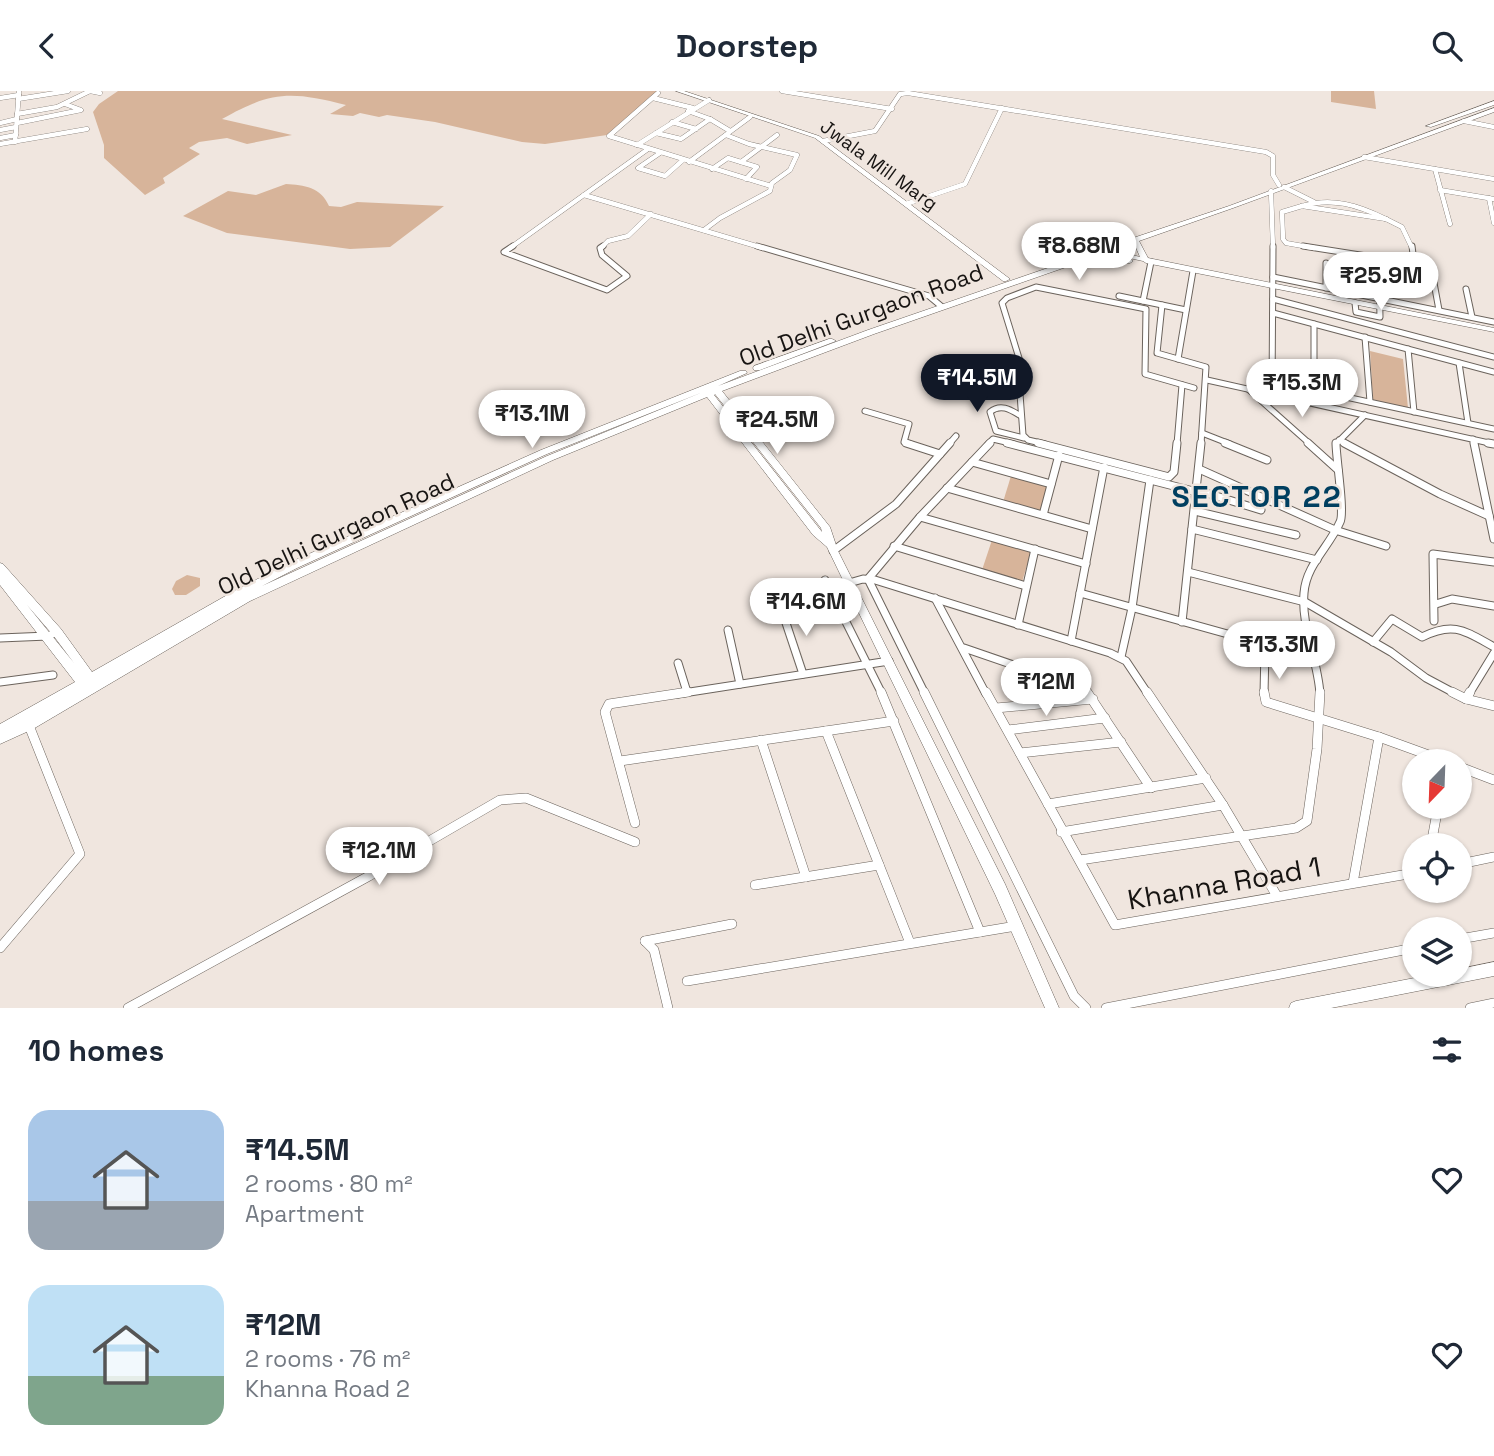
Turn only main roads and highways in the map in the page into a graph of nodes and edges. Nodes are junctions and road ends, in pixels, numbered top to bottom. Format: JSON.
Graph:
{"nodes":[{"id":1,"x":679,"y":91,"type":"edge"},
{"id":2,"x":693,"y":93,"type":"edge"},
{"id":3,"x":1494,"y":103,"type":"edge"},
{"id":4,"x":1494,"y":110,"type":"edge"},
{"id":5,"x":1351,"y":159,"type":"junction"},
{"id":6,"x":1281,"y":187,"type":"junction"},
{"id":7,"x":1135,"y":239,"type":"junction"},
{"id":8,"x":1100,"y":248,"type":"junction"},
{"id":9,"x":1146,"y":261,"type":"junction"},
{"id":10,"x":1058,"y":266,"type":"junction"},
{"id":11,"x":1008,"y":283,"type":"junction"},
{"id":12,"x":1490,"y":326,"type":"edge"},
{"id":13,"x":711,"y":390,"type":"junction"},
{"id":14,"x":0,"y":567,"type":"edge"},
{"id":15,"x":0,"y":577,"type":"edge"},
{"id":16,"x":53,"y":634,"type":"junction"},
{"id":17,"x":89,"y":684,"type":"junction"},
{"id":18,"x":28,"y":720,"type":"junction"},
{"id":19,"x":0,"y":730,"type":"edge"},
{"id":20,"x":0,"y":739,"type":"edge"},
{"id":21,"x":1494,"y":969,"type":"edge"},
{"id":22,"x":1052,"y":1008,"type":"edge"},
{"id":23,"x":1296,"y":1008,"type":"edge"}],
"edges":[{"from":1,"to":2,"type":"main road","name":"Jwala Mill Marg"},
{"from":2,"to":11,"type":"main road","name":"Jwala Mill Marg"},
{"from":3,"to":5,"type":"main road","name":"Old Delhi Gurgaon Road"},
{"from":4,"to":5,"type":"main road","name":"Old Delhi Gurgaon Road"},
{"from":5,"to":6,"type":"main road","name":"Old Delhi Gurgaon Road"},
{"from":6,"to":7,"type":"main road","name":"Old Delhi Gurgaon Road"},
{"from":6,"to":8,"type":"main road","name":"Old Delhi Gurgaon Road"},
{"from":7,"to":8,"type":"main road","name":"Old Delhi Gurgaon Road"},
{"from":7,"to":9,"type":"main road"},
{"from":8,"to":9,"type":"main road"},
{"from":8,"to":10,"type":"main road","name":"Old Delhi Gurgaon Road"},
{"from":8,"to":11,"type":"main road","name":"Old Delhi Gurgaon Road"},
{"from":9,"to":10,"type":"main road"},
{"from":9,"to":12,"type":"main road"},
{"from":10,"to":11,"type":"main road","name":"Old Delhi Gurgaon Road"},
{"from":11,"to":13,"type":"main road","name":"Old Delhi Gurgaon Road"},
{"from":13,"to":17,"type":"main road","name":"Old Delhi Gurgaon Road"},
{"from":13,"to":22,"type":"main road"},
{"from":14,"to":16,"type":"main road"},
{"from":15,"to":16,"type":"main road"},
{"from":16,"to":17,"type":"main road"},
{"from":17,"to":18,"type":"main road","name":"Old Delhi Gurgaon Road"},
{"from":18,"to":19,"type":"main road","name":"Old Delhi Gurgaon Road"},
{"from":18,"to":20,"type":"main road","name":"Old Delhi Gurgaon Road"},
{"from":21,"to":23,"type":"main road"}]}
